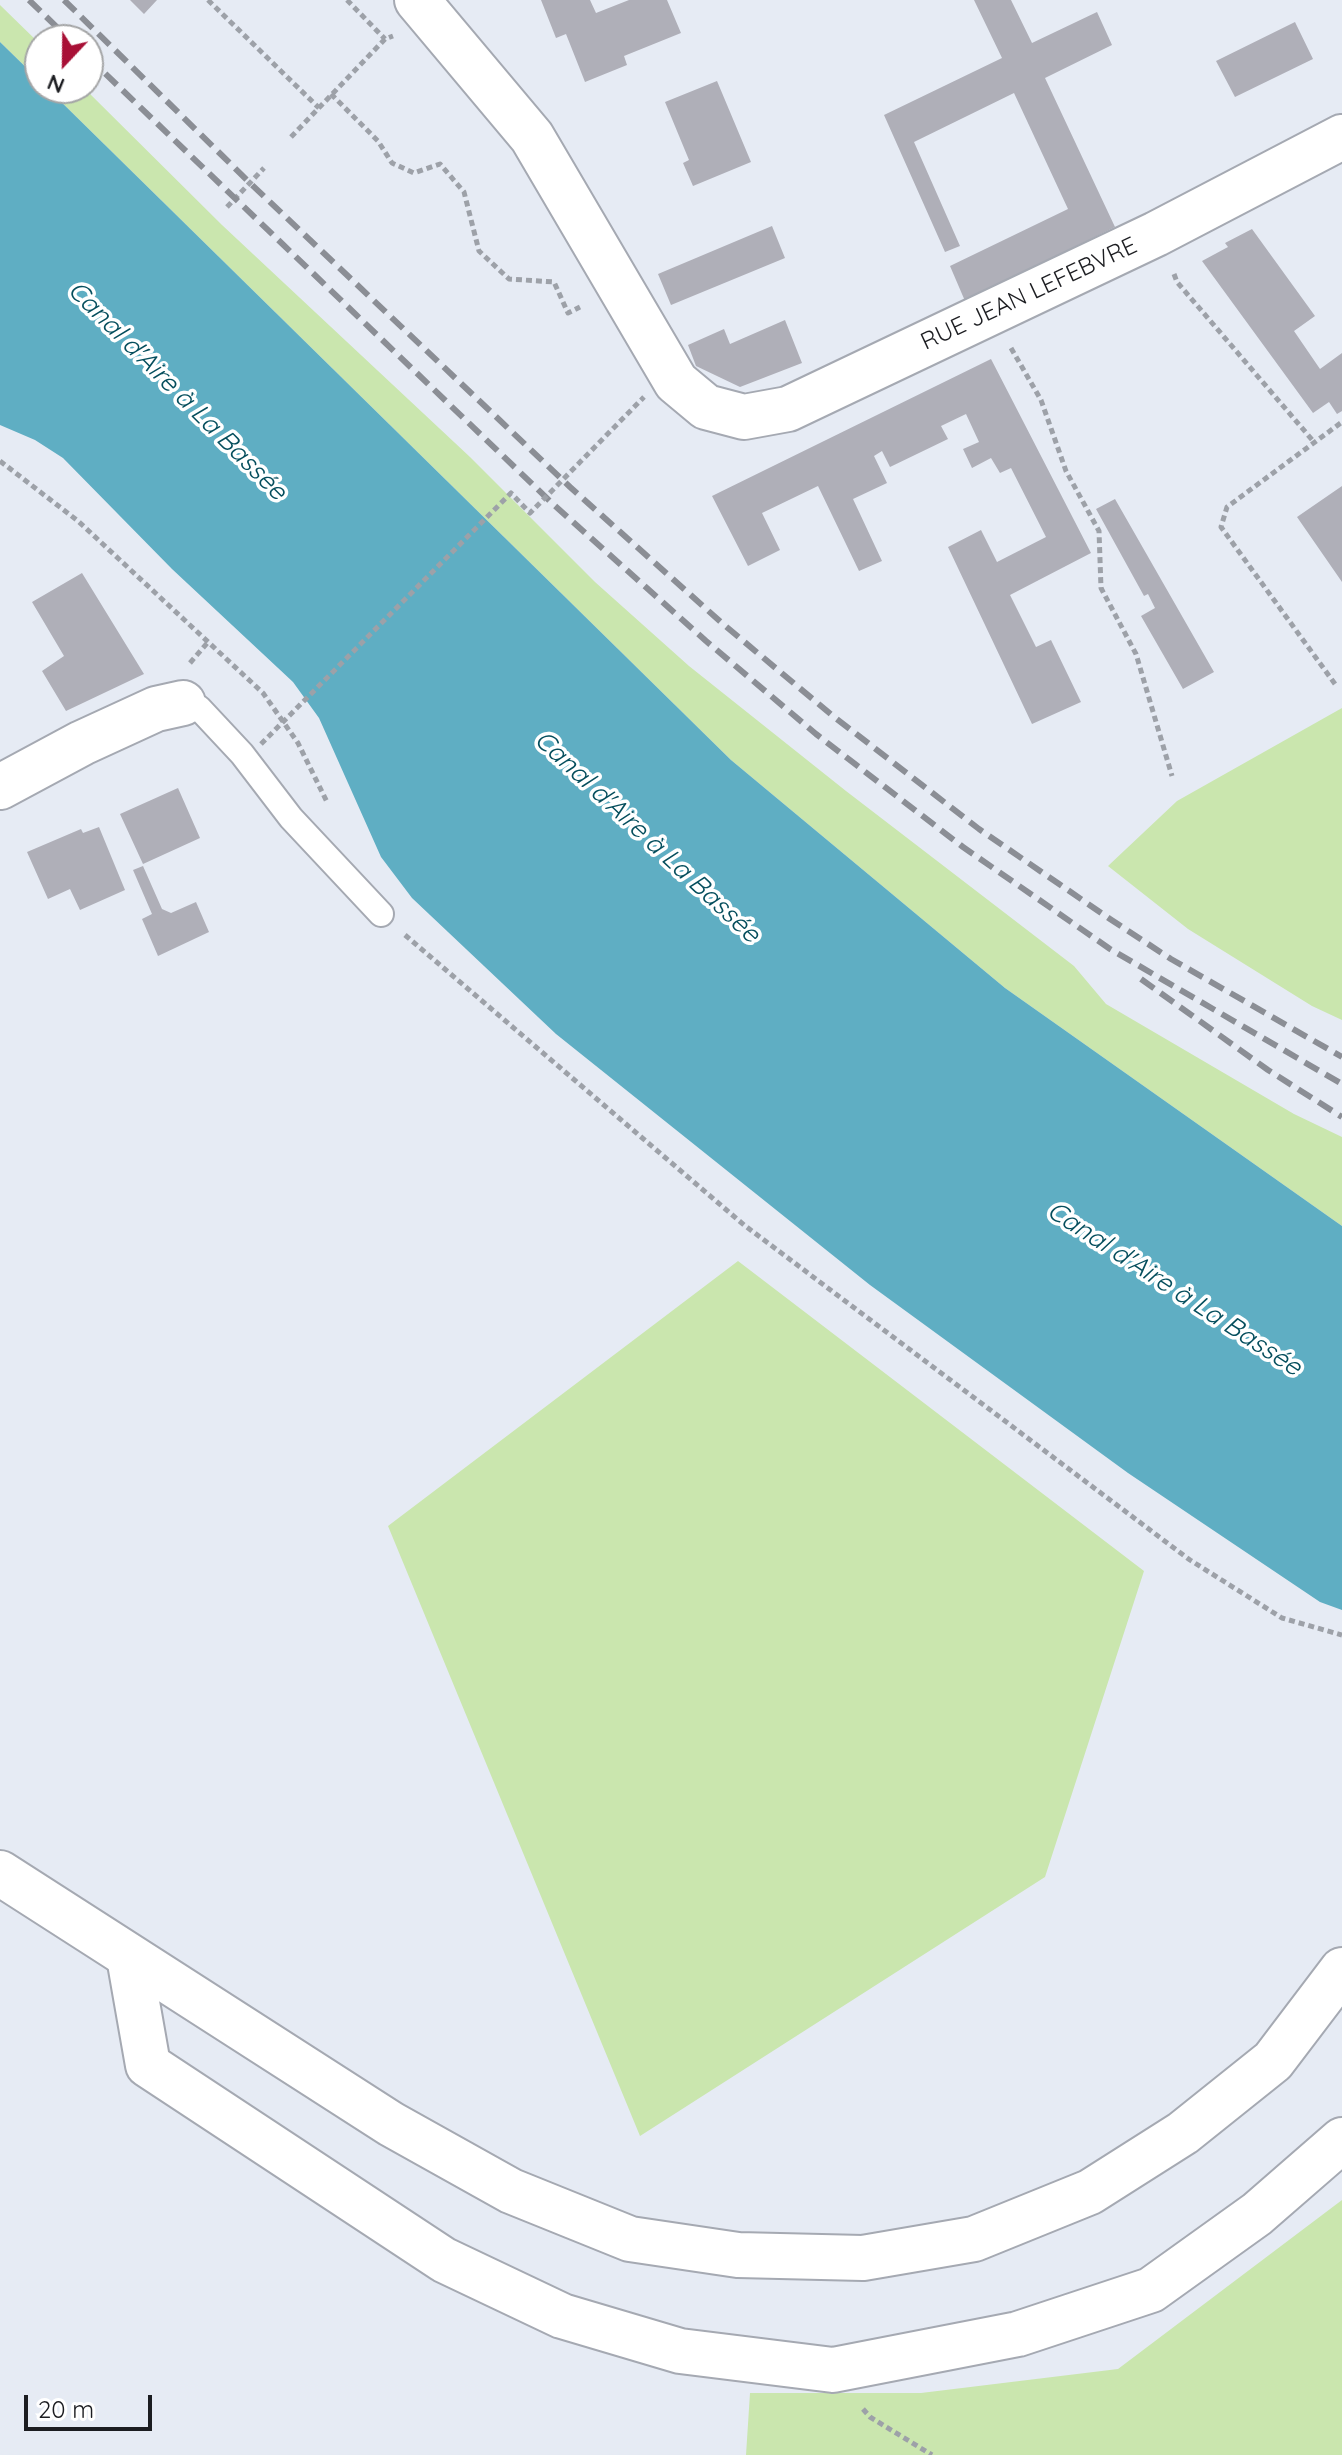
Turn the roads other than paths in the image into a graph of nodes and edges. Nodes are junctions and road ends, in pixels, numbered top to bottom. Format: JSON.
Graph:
{"nodes":[{"id":1,"x":425,"y":9,"type":"edge"},
{"id":2,"x":1342,"y":137,"type":"edge"},
{"id":3,"x":183,"y":703,"type":"joint"},
{"id":4,"x":0,"y":787,"type":"edge"},
{"id":5,"x":381,"y":914,"type":"road end"},
{"id":6,"x":5,"y":1869,"type":"edge"},
{"id":7,"x":129,"y":1957,"type":"junction"},
{"id":8,"x":1342,"y":1970,"type":"edge"},
{"id":9,"x":1342,"y":2140,"type":"edge"}],
"edges":[{"from":1,"to":2,"type":"street","name":"RUE JEAN LEFEBVRE"},
{"from":3,"to":4,"type":"street"},
{"from":3,"to":5,"type":"lane"},
{"from":6,"to":7,"type":"street"},
{"from":7,"to":8,"type":"street"},
{"from":7,"to":9,"type":"street"}]}
